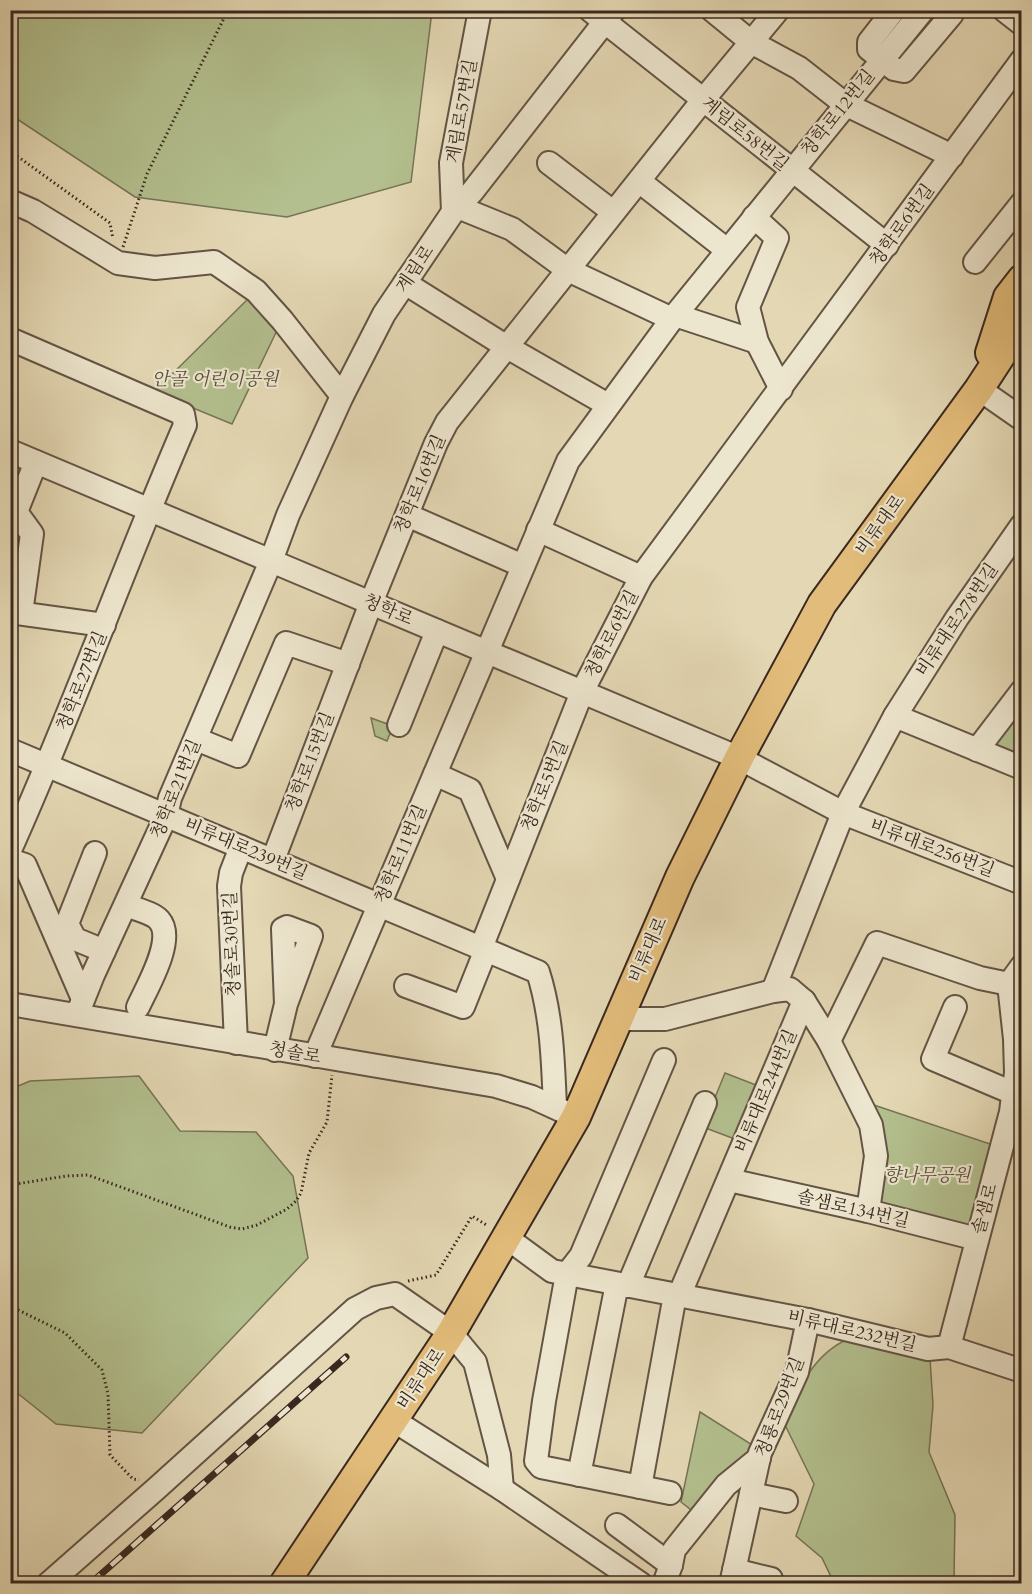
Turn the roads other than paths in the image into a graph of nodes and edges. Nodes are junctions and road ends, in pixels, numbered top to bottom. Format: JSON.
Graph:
{"nodes":[{"id":1,"x":480,"y":10,"type":"edge"},
{"id":2,"x":712,"y":10,"type":"edge"},
{"id":3,"x":777,"y":10,"type":"edge"},
{"id":4,"x":894,"y":10,"type":"edge"},
{"id":5,"x":948,"y":10,"type":"edge"},
{"id":6,"x":1004,"y":10,"type":"edge"},
{"id":7,"x":920,"y":12,"type":"edge"},
{"id":8,"x":603,"y":14,"type":"edge"},
{"id":9,"x":1022,"y":24,"type":"edge"},
{"id":10,"x":751,"y":42,"type":"junction"},
{"id":11,"x":882,"y":60,"type":"junction"},
{"id":12,"x":1022,"y":60,"type":"edge"},
{"id":13,"x":703,"y":100,"type":"junction"},
{"id":14,"x":845,"y":104,"type":"junction"},
{"id":15,"x":952,"y":156,"type":"junction"},
{"id":16,"x":549,"y":163,"type":"dead end"},
{"id":17,"x":791,"y":171,"type":"junction"},
{"id":18,"x":639,"y":181,"type":"junction"},
{"id":19,"x":10,"y":201,"type":"edge"},
{"id":20,"x":1022,"y":203,"type":"edge"},
{"id":21,"x":455,"y":210,"type":"junction"},
{"id":22,"x":613,"y":213,"type":"junction"},
{"id":23,"x":754,"y":217,"type":"junction"},
{"id":24,"x":886,"y":245,"type":"junction"},
{"id":25,"x":727,"y":250,"type":"junction"},
{"id":26,"x":975,"y":262,"type":"dead end"},
{"id":27,"x":568,"y":270,"type":"junction"},
{"id":28,"x":1022,"y":279,"type":"edge"},
{"id":29,"x":405,"y":284,"type":"junction"},
{"id":30,"x":673,"y":317,"type":"junction"},
{"id":31,"x":1022,"y":323,"type":"edge"},
{"id":32,"x":10,"y":339,"type":"edge"},
{"id":33,"x":757,"y":342,"type":"junction"},
{"id":34,"x":507,"y":347,"type":"junction"},
{"id":35,"x":1022,"y":352,"type":"edge"},
{"id":36,"x":780,"y":389,"type":"junction"},
{"id":37,"x":979,"y":389,"type":"junction"},
{"id":38,"x":342,"y":396,"type":"junction"},
{"id":39,"x":608,"y":405,"type":"junction"},
{"id":40,"x":1022,"y":419,"type":"edge"},
{"id":41,"x":10,"y":451,"type":"edge"},
{"id":42,"x":36,"y":462,"type":"junction"},
{"id":43,"x":150,"y":510,"type":"junction"},
{"id":44,"x":407,"y":515,"type":"junction"},
{"id":45,"x":1022,"y":525,"type":"edge"},
{"id":46,"x":538,"y":530,"type":"junction"},
{"id":47,"x":271,"y":561,"type":"junction"},
{"id":48,"x":523,"y":566,"type":"junction"},
{"id":49,"x":641,"y":577,"type":"junction"},
{"id":50,"x":371,"y":603,"type":"junction"},
{"id":51,"x":16,"y":613,"type":"edge"},
{"id":52,"x":104,"y":625,"type":"junction"},
{"id":53,"x":438,"y":631,"type":"junction"},
{"id":54,"x":487,"y":652,"type":"junction"},
{"id":55,"x":348,"y":664,"type":"junction"},
{"id":56,"x":1022,"y":691,"type":"edge"},
{"id":57,"x":582,"y":692,"type":"junction"},
{"id":58,"x":895,"y":716,"type":"junction"},
{"id":59,"x":399,"y":725,"type":"dead end"},
{"id":60,"x":196,"y":739,"type":"junction"},
{"id":61,"x":10,"y":750,"type":"edge"},
{"id":62,"x":977,"y":750,"type":"junction"},
{"id":63,"x":739,"y":758,"type":"junction"},
{"id":64,"x":48,"y":766,"type":"junction"},
{"id":65,"x":1022,"y":768,"type":"edge"},
{"id":66,"x":435,"y":774,"type":"junction"},
{"id":67,"x":843,"y":813,"type":"junction"},
{"id":68,"x":166,"y":816,"type":"junction"},
{"id":69,"x":241,"y":847,"type":"junction"},
{"id":70,"x":10,"y":850,"type":"edge"},
{"id":71,"x":95,"y":853,"type":"dead end"},
{"id":72,"x":10,"y":860,"type":"edge"},
{"id":73,"x":273,"y":860,"type":"junction"},
{"id":74,"x":508,"y":879,"type":"junction"},
{"id":75,"x":1022,"y":882,"type":"edge"},
{"id":76,"x":126,"y":904,"type":"junction"},
{"id":77,"x":379,"y":905,"type":"junction"},
{"id":78,"x":481,"y":948,"type":"junction"},
{"id":79,"x":104,"y":951,"type":"junction"},
{"id":80,"x":1015,"y":975,"type":"edge"},
{"id":81,"x":406,"y":986,"type":"dead end"},
{"id":82,"x":773,"y":991,"type":"junction"},
{"id":83,"x":804,"y":1001,"type":"junction"},
{"id":84,"x":10,"y":1004,"type":"edge"},
{"id":85,"x":286,"y":1004,"type":"dead end"},
{"id":86,"x":80,"y":1007,"type":"junction"},
{"id":87,"x":138,"y":1007,"type":"dead end"},
{"id":88,"x":955,"y":1007,"type":"dead end"},
{"id":89,"x":618,"y":1019,"type":"junction"},
{"id":90,"x":829,"y":1041,"type":"junction"},
{"id":91,"x":236,"y":1043,"type":"junction"},
{"id":92,"x":276,"y":1050,"type":"junction"},
{"id":93,"x":324,"y":1058,"type":"junction"},
{"id":94,"x":664,"y":1060,"type":"dead end"},
{"id":95,"x":1013,"y":1093,"type":"junction"},
{"id":96,"x":705,"y":1103,"type":"dead end"},
{"id":97,"x":565,"y":1112,"type":"junction"},
{"id":98,"x":729,"y":1180,"type":"junction"},
{"id":99,"x":868,"y":1211,"type":"junction"},
{"id":100,"x":507,"y":1238,"type":"junction"},
{"id":101,"x":977,"y":1239,"type":"junction"},
{"id":102,"x":567,"y":1274,"type":"junction"},
{"id":103,"x":622,"y":1285,"type":"junction"},
{"id":104,"x":677,"y":1295,"type":"junction"},
{"id":105,"x":808,"y":1320,"type":"junction"},
{"id":106,"x":451,"y":1333,"type":"junction"},
{"id":107,"x":949,"y":1347,"type":"junction"},
{"id":108,"x":1022,"y":1371,"type":"edge"},
{"id":109,"x":393,"y":1420,"type":"junction"},
{"id":110,"x":759,"y":1458,"type":"junction"},
{"id":111,"x":579,"y":1475,"type":"junction"},
{"id":112,"x":640,"y":1487,"type":"junction"},
{"id":113,"x":502,"y":1489,"type":"junction"},
{"id":114,"x":670,"y":1493,"type":"dead end"},
{"id":115,"x":751,"y":1494,"type":"junction"},
{"id":116,"x":786,"y":1501,"type":"dead end"},
{"id":117,"x":617,"y":1525,"type":"dead end"},
{"id":118,"x":667,"y":1574,"type":"edge"},
{"id":119,"x":733,"y":1577,"type":"edge"},
{"id":120,"x":771,"y":1579,"type":"dead end"},
{"id":121,"x":48,"y":1584,"type":"edge"},
{"id":122,"x":284,"y":1584,"type":"edge"},
{"id":123,"x":641,"y":1584,"type":"edge"}],
"edges":[{"from":1,"to":21,"type":"street","name":"계림로57번길"},
{"from":2,"to":10,"type":"street"},
{"from":3,"to":10,"type":"street","name":"청학로16번길"},
{"from":4,"to":11,"type":"street"},
{"from":5,"to":11,"type":"street"},
{"from":6,"to":9,"type":"street"},
{"from":7,"to":11,"type":"street","name":"청학로12번길"},
{"from":8,"to":13,"type":"street","name":"계림로58번길"},
{"from":8,"to":21,"type":"street","name":"계림로"},
{"from":10,"to":13,"type":"street","name":"청학로16번길"},
{"from":10,"to":14,"type":"street"},
{"from":11,"to":14,"type":"street","name":"청학로12번길"},
{"from":12,"to":15,"type":"street","name":"청학로6번길"},
{"from":13,"to":17,"type":"street","name":"계림로58번길"},
{"from":13,"to":18,"type":"street","name":"청학로16번길"},
{"from":14,"to":15,"type":"street"},
{"from":14,"to":17,"type":"street","name":"청학로12번길"},
{"from":15,"to":24,"type":"street","name":"청학로6번길"},
{"from":16,"to":22,"type":"street"},
{"from":17,"to":23,"type":"street","name":"청학로12번길"},
{"from":17,"to":24,"type":"street","name":"계림로58번길"},
{"from":18,"to":22,"type":"street","name":"청학로16번길"},
{"from":18,"to":25,"type":"street"},
{"from":19,"to":38,"type":"street"},
{"from":20,"to":26,"type":"street"},
{"from":21,"to":27,"type":"street"},
{"from":21,"to":29,"type":"street","name":"계림로"},
{"from":22,"to":27,"type":"street","name":"청학로16번길"},
{"from":23,"to":25,"type":"street","name":"청학로12번길"},
{"from":23,"to":33,"type":"street"},
{"from":24,"to":36,"type":"street","name":"청학로6번길"},
{"from":25,"to":30,"type":"street","name":"청학로12번길"},
{"from":27,"to":30,"type":"street"},
{"from":27,"to":34,"type":"street","name":"청학로16번길"},
{"from":28,"to":37,"type":"main road"},
{"from":29,"to":34,"type":"street"},
{"from":29,"to":38,"type":"street","name":"계림로"},
{"from":30,"to":33,"type":"street"},
{"from":30,"to":39,"type":"street","name":"청학로12번길"},
{"from":31,"to":37,"type":"main road","name":"비류대로"},
{"from":32,"to":43,"type":"street","name":"청학로27번길"},
{"from":33,"to":36,"type":"street"},
{"from":34,"to":39,"type":"street"},
{"from":34,"to":44,"type":"street","name":"청학로16번길"},
{"from":35,"to":37,"type":"main road"},
{"from":36,"to":49,"type":"street","name":"청학로6번길"},
{"from":37,"to":40,"type":"street"},
{"from":37,"to":63,"type":"main road","name":"비류대로"},
{"from":38,"to":47,"type":"street","name":"계림로"},
{"from":39,"to":46,"type":"street","name":"청학로12번길"},
{"from":41,"to":42,"type":"street","name":"청학로"},
{"from":42,"to":43,"type":"street","name":"청학로"},
{"from":42,"to":51,"type":"street"},
{"from":43,"to":47,"type":"street","name":"청학로"},
{"from":43,"to":52,"type":"street","name":"청학로27번길"},
{"from":44,"to":48,"type":"street"},
{"from":44,"to":50,"type":"street","name":"청학로16번길"},
{"from":45,"to":58,"type":"street","name":"비류대로278번길"},
{"from":46,"to":48,"type":"street","name":"청학로12번길"},
{"from":46,"to":49,"type":"street","name":"청학로6번길"},
{"from":47,"to":50,"type":"street","name":"청학로"},
{"from":47,"to":60,"type":"street","name":"청학로21번길"},
{"from":48,"to":54,"type":"street","name":"청학로12번길"},
{"from":49,"to":57,"type":"street","name":"청학로6번길"},
{"from":50,"to":53,"type":"street","name":"청학로"},
{"from":50,"to":55,"type":"street","name":"청학로15번길"},
{"from":51,"to":52,"type":"street"},
{"from":52,"to":64,"type":"street","name":"청학로27번길"},
{"from":53,"to":54,"type":"street","name":"청학로"},
{"from":53,"to":59,"type":"street"},
{"from":54,"to":57,"type":"street","name":"청학로"},
{"from":54,"to":66,"type":"street","name":"청학로11번길"},
{"from":55,"to":60,"type":"street"},
{"from":55,"to":73,"type":"street","name":"청학로15번길"},
{"from":56,"to":62,"type":"street"},
{"from":57,"to":63,"type":"street","name":"청학로"},
{"from":57,"to":74,"type":"street","name":"청학로5번길"},
{"from":58,"to":62,"type":"street"},
{"from":58,"to":67,"type":"street"},
{"from":60,"to":68,"type":"street","name":"청학로21번길"},
{"from":61,"to":64,"type":"street","name":"비류대로239번길"},
{"from":62,"to":65,"type":"street"},
{"from":63,"to":67,"type":"street","name":"비류대로256번길"},
{"from":63,"to":89,"type":"main road","name":"비류대로"},
{"from":64,"to":68,"type":"street","name":"비류대로239번길"},
{"from":64,"to":70,"type":"street","name":"청학로27번길"},
{"from":66,"to":74,"type":"street"},
{"from":66,"to":77,"type":"street","name":"청학로11번길"},
{"from":67,"to":75,"type":"street","name":"비류대로256번길"},
{"from":67,"to":82,"type":"street"},
{"from":68,"to":69,"type":"street","name":"비류대로239번길"},
{"from":68,"to":76,"type":"street","name":"청학로21번길"},
{"from":69,"to":73,"type":"street","name":"비류대로239번길"},
{"from":69,"to":91,"type":"street","name":"청솔로30번길"},
{"from":71,"to":79,"type":"street"},
{"from":72,"to":86,"type":"street"},
{"from":73,"to":77,"type":"street","name":"비류대로239번길"},
{"from":74,"to":78,"type":"street","name":"청학로5번길"},
{"from":76,"to":79,"type":"street","name":"청학로21번길"},
{"from":76,"to":87,"type":"street"},
{"from":77,"to":78,"type":"street","name":"비류대로239번길"},
{"from":77,"to":93,"type":"street","name":"청학로11번길"},
{"from":78,"to":81,"type":"street"},
{"from":78,"to":97,"type":"street","name":"비류대로239번길"},
{"from":79,"to":86,"type":"street","name":"청학로21번길"},
{"from":80,"to":90,"type":"street"},
{"from":80,"to":95,"type":"street","name":"솔샘로"},
{"from":82,"to":83,"type":"street"},
{"from":82,"to":89,"type":"street"},
{"from":83,"to":90,"type":"street","name":"비류대로244번길"},
{"from":83,"to":98,"type":"street","name":"비류대로244번길"},
{"from":84,"to":86,"type":"street","name":"청솔로"},
{"from":85,"to":92,"type":"street"},
{"from":86,"to":91,"type":"street","name":"청솔로"},
{"from":88,"to":95,"type":"street"},
{"from":89,"to":97,"type":"main road","name":"비류대로"},
{"from":90,"to":99,"type":"street","name":"비류대로244번길"},
{"from":91,"to":92,"type":"street","name":"청솔로"},
{"from":92,"to":93,"type":"street","name":"청솔로"},
{"from":93,"to":97,"type":"street","name":"청솔로"},
{"from":94,"to":102,"type":"street"},
{"from":95,"to":101,"type":"street","name":"솔샘로"},
{"from":96,"to":103,"type":"street"},
{"from":97,"to":100,"type":"main road","name":"비류대로"},
{"from":98,"to":99,"type":"street","name":"솔샘로134번길"},
{"from":98,"to":104,"type":"street"},
{"from":99,"to":101,"type":"street","name":"솔샘로134번길"},
{"from":100,"to":102,"type":"street","name":"비류대로232번길"},
{"from":100,"to":106,"type":"main road","name":"비류대로"},
{"from":101,"to":107,"type":"street","name":"솔샘로"},
{"from":102,"to":103,"type":"street","name":"비류대로232번길"},
{"from":102,"to":111,"type":"street"},
{"from":103,"to":104,"type":"street","name":"비류대로232번길"},
{"from":103,"to":111,"type":"street"},
{"from":104,"to":105,"type":"street","name":"비류대로232번길"},
{"from":104,"to":112,"type":"street"},
{"from":105,"to":107,"type":"street","name":"비류대로232번길"},
{"from":105,"to":110,"type":"street","name":"청룡로29번길"},
{"from":106,"to":109,"type":"main road","name":"비류대로"},
{"from":106,"to":113,"type":"street"},
{"from":106,"to":121,"type":"street"},
{"from":107,"to":108,"type":"street","name":"비류대로232번길"},
{"from":109,"to":113,"type":"street"},
{"from":109,"to":122,"type":"main road","name":"비류대로"},
{"from":110,"to":115,"type":"street","name":"청룡로29번길"},
{"from":110,"to":118,"type":"street"},
{"from":111,"to":112,"type":"street"},
{"from":112,"to":114,"type":"street"},
{"from":113,"to":123,"type":"street"},
{"from":115,"to":116,"type":"street"},
{"from":115,"to":119,"type":"street","name":"청룡로29번길"},
{"from":117,"to":118,"type":"street"},
{"from":119,"to":120,"type":"street","name":"청룡로29번길"}]}
